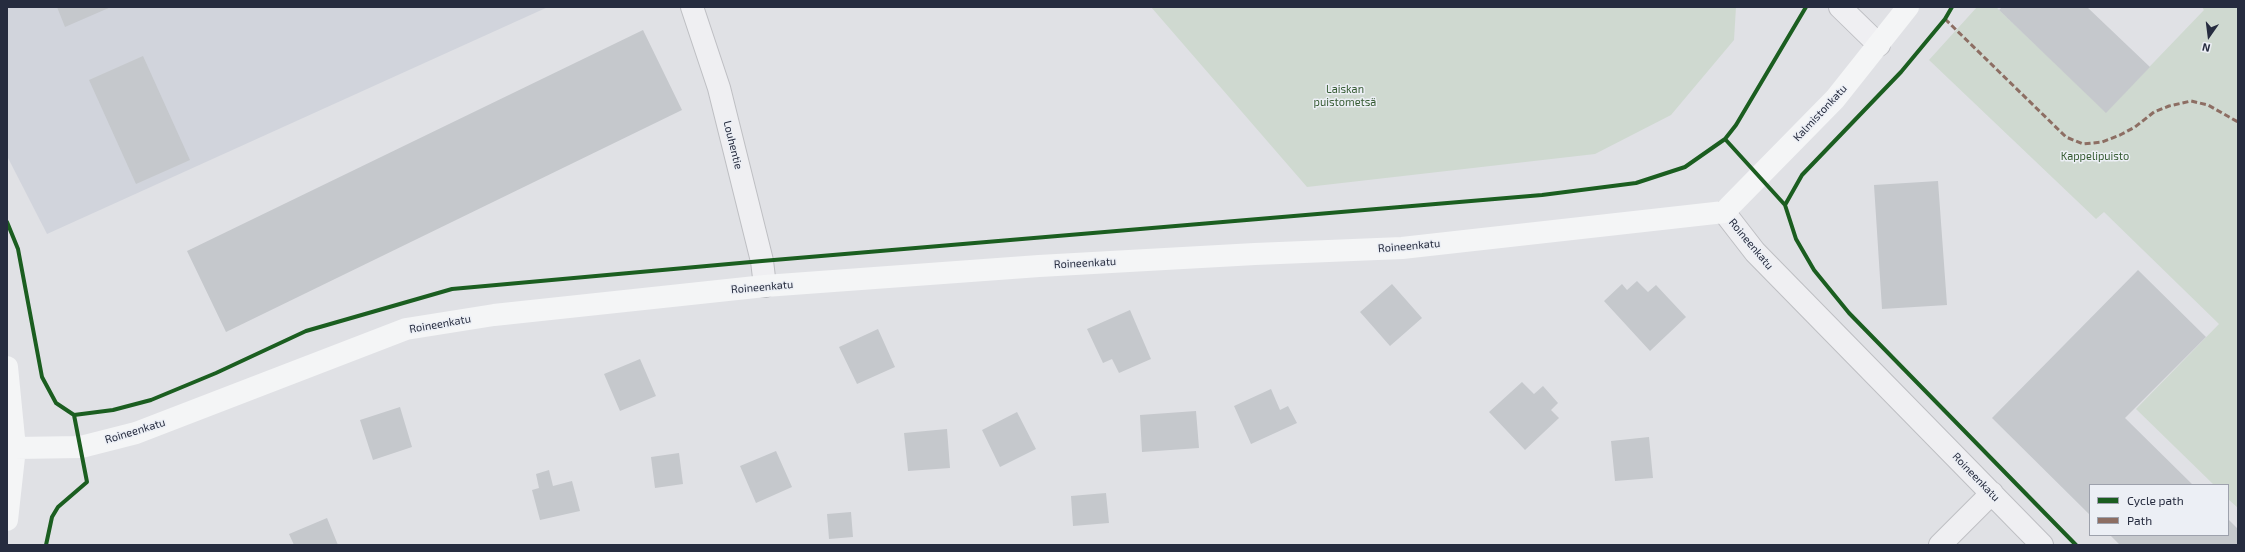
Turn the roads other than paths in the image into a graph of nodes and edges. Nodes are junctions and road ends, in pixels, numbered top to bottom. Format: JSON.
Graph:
{"nodes":[{"id":1,"x":692,"y":7,"type":"edge"},
{"id":2,"x":1840,"y":7,"type":"edge"},
{"id":3,"x":1908,"y":7,"type":"edge"},
{"id":4,"x":1879,"y":45,"type":"junction"},
{"id":5,"x":1724,"y":212,"type":"junction"},
{"id":6,"x":765,"y":286,"type":"junction"},
{"id":7,"x":7,"y":367,"type":"edge"},
{"id":8,"x":11,"y":448,"type":"edge"},
{"id":9,"x":1992,"y":493,"type":"junction"},
{"id":10,"x":7,"y":520,"type":"edge"},
{"id":11,"x":1940,"y":545,"type":"edge"},
{"id":12,"x":2042,"y":545,"type":"edge"}],
"edges":[{"from":1,"to":6,"type":"street","name":"Louhentie"},
{"from":2,"to":4,"type":"street"},
{"from":3,"to":4,"type":"street","name":"Kalmistonkatu"},
{"from":4,"to":5,"type":"street","name":"Kalmistonkatu"},
{"from":5,"to":6,"type":"street","name":"Roineenkatu"},
{"from":5,"to":9,"type":"street","name":"Roineenkatu"},
{"from":6,"to":8,"type":"street","name":"Roineenkatu"},
{"from":7,"to":8,"type":"street"},
{"from":8,"to":10,"type":"street"},
{"from":9,"to":11,"type":"street"},
{"from":9,"to":12,"type":"street","name":"Roineenkatu"}]}
